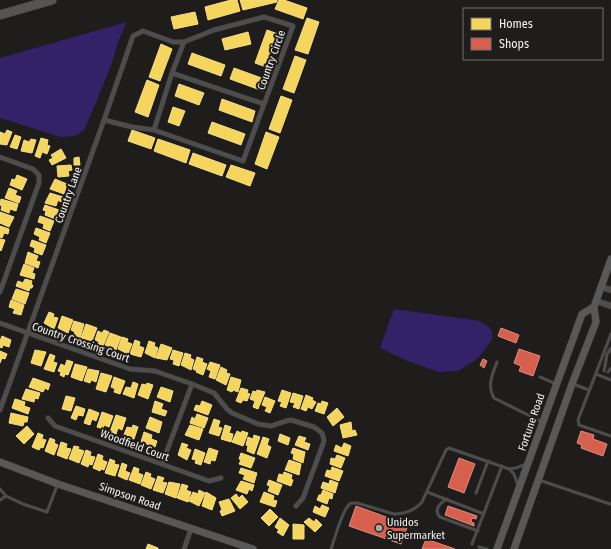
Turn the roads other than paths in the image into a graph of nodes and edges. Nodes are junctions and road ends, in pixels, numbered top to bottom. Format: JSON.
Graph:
{"nodes":[{"id":1,"x":52,"y":0,"type":"edge"},
{"id":2,"x":0,"y":15,"type":"edge"},
{"id":3,"x":184,"y":42,"type":"junction"},
{"id":4,"x":172,"y":72,"type":"junction"},
{"id":5,"x":264,"y":104,"type":"junction"},
{"id":6,"x":104,"y":120,"type":"junction"},
{"id":7,"x":154,"y":130,"type":"junction"},
{"id":8,"x":0,"y":157,"type":"edge"},
{"id":9,"x":611,"y":259,"type":"edge"},
{"id":10,"x":602,"y":287,"type":"junction"},
{"id":11,"x":611,"y":290,"type":"edge"},
{"id":12,"x":0,"y":292,"type":"edge"},
{"id":13,"x":595,"y":304,"type":"junction"},
{"id":14,"x":611,"y":306,"type":"edge"},
{"id":15,"x":0,"y":323,"type":"edge"},
{"id":16,"x":27,"y":332,"type":"junction"},
{"id":17,"x":611,"y":334,"type":"edge"},
{"id":18,"x":611,"y":348,"type":"edge"},
{"id":19,"x":606,"y":354,"type":"junction"},
{"id":20,"x":607,"y":361,"type":"dead end"},
{"id":21,"x":497,"y":362,"type":"dead end"},
{"id":22,"x":605,"y":367,"type":"dead end"},
{"id":23,"x":611,"y":367,"type":"edge"},
{"id":24,"x":604,"y":371,"type":"dead end"},
{"id":25,"x":608,"y":372,"type":"dead end"},
{"id":26,"x":596,"y":374,"type":"junction"},
{"id":27,"x":540,"y":377,"type":"dead end"},
{"id":28,"x":611,"y":380,"type":"edge"},
{"id":29,"x":192,"y":384,"type":"junction"},
{"id":30,"x":556,"y":384,"type":"junction"},
{"id":31,"x":572,"y":384,"type":"junction"},
{"id":32,"x":589,"y":390,"type":"junction"},
{"id":33,"x":0,"y":410,"type":"edge"},
{"id":34,"x":48,"y":418,"type":"dead end"},
{"id":35,"x":542,"y":422,"type":"junction"},
{"id":36,"x":611,"y":436,"type":"edge"},
{"id":37,"x":488,"y":461,"type":"junction"},
{"id":38,"x":0,"y":462,"type":"edge"},
{"id":39,"x":529,"y":462,"type":"junction"},
{"id":40,"x":162,"y":464,"type":"junction"},
{"id":41,"x":502,"y":466,"type":"junction"},
{"id":42,"x":509,"y":468,"type":"junction"},
{"id":43,"x":220,"y":478,"type":"dead end"},
{"id":44,"x":540,"y":480,"type":"junction"},
{"id":45,"x":58,"y":484,"type":"junction"},
{"id":46,"x":0,"y":489,"type":"edge"},
{"id":47,"x":519,"y":489,"type":"junction"},
{"id":48,"x":427,"y":492,"type":"junction"},
{"id":49,"x":476,"y":493,"type":"dead end"},
{"id":50,"x":6,"y":496,"type":"junction"},
{"id":51,"x":447,"y":499,"type":"junction"},
{"id":52,"x":0,"y":500,"type":"edge"},
{"id":53,"x":610,"y":504,"type":"edge"},
{"id":54,"x":296,"y":506,"type":"dead end"},
{"id":55,"x":484,"y":514,"type":"junction"},
{"id":56,"x":191,"y":529,"type":"junction"},
{"id":57,"x":478,"y":531,"type":"junction"},
{"id":58,"x":472,"y":544,"type":"dead end"},
{"id":59,"x":480,"y":547,"type":"dead end"},
{"id":60,"x":184,"y":549,"type":"edge"},
{"id":61,"x":253,"y":549,"type":"edge"},
{"id":62,"x":331,"y":549,"type":"edge"},
{"id":63,"x":487,"y":549,"type":"edge"},
{"id":64,"x":497,"y":549,"type":"edge"},
{"id":65,"x":514,"y":549,"type":"edge"}],
"edges":[{"from":1,"to":2,"type":"highway"},
{"from":3,"to":4,"type":"street"},
{"from":3,"to":5,"type":"street","name":"Country Circle"},
{"from":3,"to":6,"type":"street","name":"Country Lane"},
{"from":4,"to":5,"type":"street"},
{"from":4,"to":7,"type":"street"},
{"from":5,"to":7,"type":"street","name":"Country Circle"},
{"from":6,"to":7,"type":"street","name":"Country Circle"},
{"from":6,"to":16,"type":"street","name":"Country Lane"},
{"from":8,"to":12,"type":"street"},
{"from":9,"to":10,"type":"main road","name":"Fortune Road"},
{"from":10,"to":11,"type":"street"},
{"from":10,"to":13,"type":"main road","name":"Fortune Road"},
{"from":13,"to":14,"type":"street"},
{"from":13,"to":30,"type":"main road","name":"Fortune Road"},
{"from":13,"to":31,"type":"main road","name":"Fortune Road"},
{"from":15,"to":16,"type":"street","name":"Country Crossing Court"},
{"from":16,"to":29,"type":"street","name":"Country Crossing Court"},
{"from":16,"to":33,"type":"street","name":"Country Lane"},
{"from":17,"to":19,"type":"lane"},
{"from":18,"to":19,"type":"lane"},
{"from":19,"to":20,"type":"lane"},
{"from":19,"to":22,"type":"lane"},
{"from":19,"to":24,"type":"lane"},
{"from":19,"to":26,"type":"lane"},
{"from":21,"to":35,"type":"lane"},
{"from":23,"to":25,"type":"lane"},
{"from":26,"to":28,"type":"lane"},
{"from":26,"to":32,"type":"lane"},
{"from":27,"to":30,"type":"lane"},
{"from":29,"to":40,"type":"street"},
{"from":29,"to":54,"type":"street","name":"Country Crossing Court"},
{"from":30,"to":35,"type":"main road","name":"Fortune Road"},
{"from":31,"to":32,"type":"lane"},
{"from":31,"to":44,"type":"main road","name":"Fortune Road"},
{"from":32,"to":36,"type":"lane"},
{"from":34,"to":40,"type":"street","name":"Woodfield Court"},
{"from":35,"to":39,"type":"main road","name":"Fortune Road"},
{"from":37,"to":41,"type":"lane"},
{"from":37,"to":48,"type":"lane"},
{"from":37,"to":49,"type":"lane"},
{"from":38,"to":45,"type":"main road","name":"Simpson Road"},
{"from":39,"to":42,"type":"lane"},
{"from":39,"to":47,"type":"main road","name":"Fortune Road"},
{"from":40,"to":43,"type":"street","name":"Woodfield Court"},
{"from":41,"to":42,"type":"lane"},
{"from":41,"to":55,"type":"lane"},
{"from":42,"to":47,"type":"lane"},
{"from":44,"to":53,"type":"lane"},
{"from":44,"to":65,"type":"main road","name":"Fortune Road"},
{"from":45,"to":50,"type":"lane"},
{"from":45,"to":56,"type":"main road","name":"Simpson Road"},
{"from":46,"to":50,"type":"lane"},
{"from":47,"to":64,"type":"main road","name":"Fortune Road"},
{"from":48,"to":51,"type":"lane"},
{"from":48,"to":62,"type":"lane"},
{"from":50,"to":52,"type":"lane"},
{"from":51,"to":55,"type":"lane"},
{"from":51,"to":57,"type":"lane"},
{"from":55,"to":57,"type":"lane"},
{"from":56,"to":60,"type":"street"},
{"from":56,"to":61,"type":"main road","name":"Simpson Road"},
{"from":57,"to":58,"type":"lane"},
{"from":59,"to":63,"type":"lane"}]}
